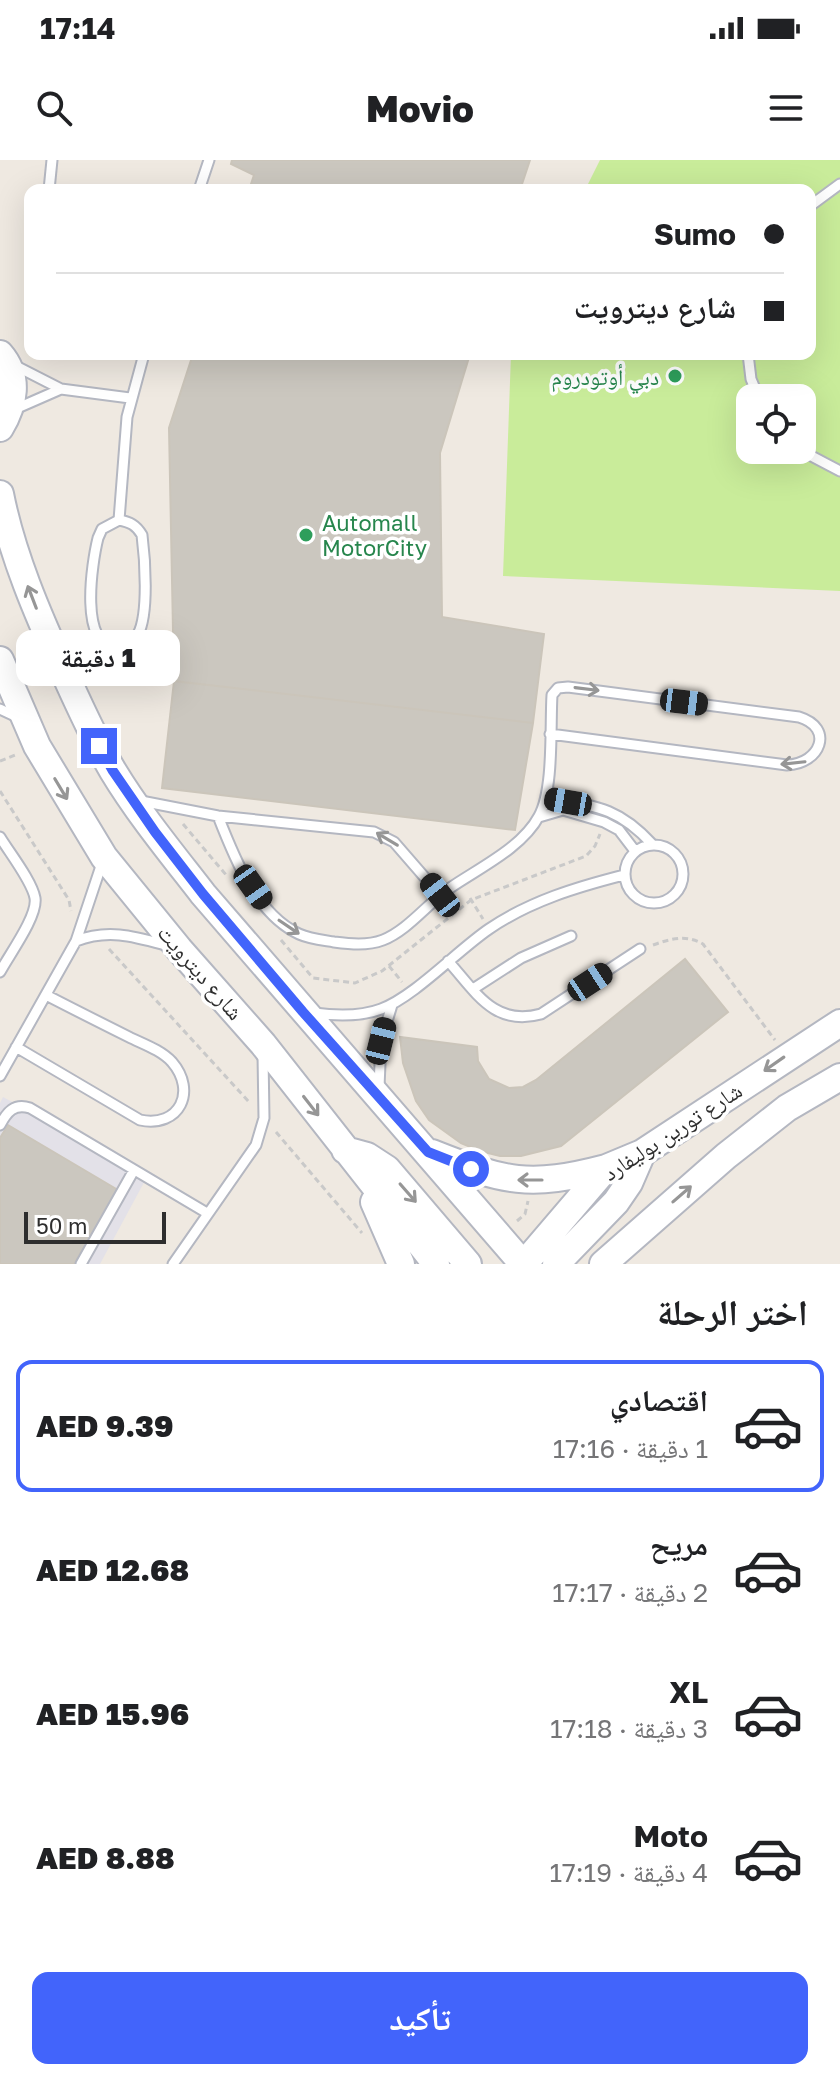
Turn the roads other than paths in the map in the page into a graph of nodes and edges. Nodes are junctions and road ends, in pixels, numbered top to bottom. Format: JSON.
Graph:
{"nodes":[{"id":1,"x":52,"y":160,"type":"edge"},
{"id":2,"x":209,"y":160,"type":"edge"},
{"id":3,"x":50,"y":184,"type":"edge"},
{"id":4,"x":201,"y":184,"type":"edge"},
{"id":5,"x":840,"y":184,"type":"edge"},
{"id":6,"x":816,"y":202,"type":"edge"},
{"id":7,"x":3,"y":357,"type":"edge"},
{"id":8,"x":141,"y":360,"type":"edge"},
{"id":9,"x":749,"y":360,"type":"edge"},
{"id":10,"x":753,"y":384,"type":"edge"},
{"id":11,"x":61,"y":389,"type":"junction"},
{"id":12,"x":130,"y":398,"type":"junction"},
{"id":13,"x":5,"y":420,"type":"edge"},
{"id":14,"x":816,"y":458,"type":"edge"},
{"id":15,"x":840,"y":471,"type":"edge"},
{"id":16,"x":0,"y":494,"type":"edge"},
{"id":17,"x":119,"y":520,"type":"junction"},
{"id":18,"x":0,"y":660,"type":"edge"},
{"id":19,"x":0,"y":709,"type":"edge"},
{"id":20,"x":25,"y":720,"type":"junction"},
{"id":21,"x":550,"y":734,"type":"junction"},
{"id":22,"x":131,"y":798,"type":"junction"},
{"id":23,"x":546,"y":798,"type":"junction"},
{"id":24,"x":218,"y":816,"type":"junction"},
{"id":25,"x":539,"y":817,"type":"junction"},
{"id":26,"x":0,"y":837,"type":"edge"},
{"id":27,"x":652,"y":844,"type":"junction"},
{"id":28,"x":635,"y":851,"type":"junction"},
{"id":29,"x":104,"y":857,"type":"junction"},
{"id":30,"x":624,"y":875,"type":"junction"},
{"id":31,"x":440,"y":895,"type":"junction"},
{"id":32,"x":571,"y":936,"type":"dead end"},
{"id":33,"x":76,"y":941,"type":"junction"},
{"id":34,"x":179,"y":949,"type":"junction"},
{"id":35,"x":640,"y":949,"type":"road end"},
{"id":36,"x":448,"y":961,"type":"junction"},
{"id":37,"x":0,"y":972,"type":"edge"},
{"id":38,"x":473,"y":989,"type":"junction"},
{"id":39,"x":46,"y":995,"type":"junction"},
{"id":40,"x":392,"y":1005,"type":"junction"},
{"id":41,"x":303,"y":1012,"type":"junction"},
{"id":42,"x":840,"y":1023,"type":"edge"},
{"id":43,"x":263,"y":1044,"type":"junction"},
{"id":44,"x":16,"y":1047,"type":"junction"},
{"id":45,"x":0,"y":1076,"type":"edge"},
{"id":46,"x":840,"y":1077,"type":"edge"},
{"id":47,"x":380,"y":1098,"type":"junction"},
{"id":48,"x":0,"y":1125,"type":"edge"},
{"id":49,"x":345,"y":1150,"type":"junction"},
{"id":50,"x":428,"y":1152,"type":"junction"},
{"id":51,"x":642,"y":1153,"type":"junction"},
{"id":52,"x":606,"y":1168,"type":"junction"},
{"id":53,"x":134,"y":1170,"type":"junction"},
{"id":54,"x":363,"y":1173,"type":"junction"},
{"id":55,"x":207,"y":1213,"type":"junction"},
{"id":56,"x":654,"y":1219,"type":"junction"},
{"id":57,"x":81,"y":1264,"type":"edge"},
{"id":58,"x":173,"y":1264,"type":"edge"},
{"id":59,"x":401,"y":1264,"type":"edge"},
{"id":60,"x":436,"y":1264,"type":"edge"},
{"id":61,"x":468,"y":1264,"type":"edge"},
{"id":62,"x":524,"y":1264,"type":"edge"},
{"id":63,"x":556,"y":1264,"type":"edge"},
{"id":64,"x":603,"y":1264,"type":"edge"},
{"id":65,"x":630,"y":1264,"type":"edge"}],
"edges":[{"from":1,"to":3,"type":"lane"},
{"from":2,"to":4,"type":"lane"},
{"from":5,"to":6,"type":"lane"},
{"from":7,"to":11,"type":"lane"},
{"from":7,"to":13,"type":"street"},
{"from":8,"to":12,"type":"lane"},
{"from":9,"to":10,"type":"lane"},
{"from":11,"to":12,"type":"lane"},
{"from":11,"to":13,"type":"lane"},
{"from":12,"to":17,"type":"lane"},
{"from":14,"to":15,"type":"lane"},
{"from":22,"to":16,"type":"street","one_way":true},
{"from":17,"to":17,"type":"lane"},
{"from":18,"to":20,"type":"street","name":"شارع ديترويت"},
{"from":19,"to":20,"type":"lane"},
{"from":20,"to":29,"type":"street","name":"شارع ديترويت","one_way":true},
{"from":21,"to":21,"type":"lane","one_way":true},
{"from":21,"to":23,"type":"lane"},
{"from":22,"to":24,"type":"lane"},
{"from":22,"to":41,"type":"street"},
{"from":23,"to":25,"type":"lane"},
{"from":23,"to":27,"type":"lane"},
{"from":31,"to":24,"type":"lane","one_way":true},
{"from":24,"to":31,"type":"lane","one_way":true},
{"from":25,"to":28,"type":"lane"},
{"from":25,"to":31,"type":"lane"},
{"from":26,"to":37,"type":"lane"},
{"from":27,"to":28,"type":"lane"},
{"from":27,"to":30,"type":"lane"},
{"from":28,"to":30,"type":"lane"},
{"from":29,"to":33,"type":"lane"},
{"from":29,"to":34,"type":"street","name":"شارع ديترويت"},
{"from":30,"to":36,"type":"lane"},
{"from":32,"to":38,"type":"lane"},
{"from":33,"to":34,"type":"lane"},
{"from":33,"to":39,"type":"lane"},
{"from":34,"to":43,"type":"street","name":"شارع ديترويت"},
{"from":35,"to":38,"type":"lane"},
{"from":36,"to":38,"type":"lane"},
{"from":36,"to":40,"type":"lane"},
{"from":39,"to":44,"type":"lane"},
{"from":39,"to":44,"type":"lane"},
{"from":40,"to":41,"type":"lane"},
{"from":40,"to":47,"type":"lane"},
{"from":41,"to":47,"type":"street"},
{"from":42,"to":51,"type":"street","name":"شارع تورين بوليفارد","one_way":true},
{"from":43,"to":49,"type":"street","name":"شارع ديترويت","one_way":true},
{"from":43,"to":55,"type":"lane"},
{"from":44,"to":45,"type":"lane"},
{"from":56,"to":46,"type":"street","name":"شارع تورين بوليفارد","one_way":true},
{"from":47,"to":50,"type":"street"},
{"from":48,"to":53,"type":"lane"},
{"from":49,"to":54,"type":"street","name":"شارع ديترويت"},
{"from":49,"to":61,"type":"street","one_way":true},
{"from":52,"to":50,"type":"street","one_way":true},
{"from":50,"to":62,"type":"street"},
{"from":51,"to":52,"type":"street","name":"شارع تورين بوليفارد"},
{"from":51,"to":63,"type":"street"},
{"from":52,"to":62,"type":"street","name":"شارع تورين بوليفارد"},
{"from":53,"to":55,"type":"lane"},
{"from":53,"to":57,"type":"lane"},
{"from":54,"to":59,"type":"street"},
{"from":54,"to":60,"type":"street","name":"شارع ديترويت"},
{"from":55,"to":58,"type":"lane"},
{"from":56,"to":64,"type":"street","name":"شارع تورين بوليفارد"},
{"from":56,"to":65,"type":"street"}]}
